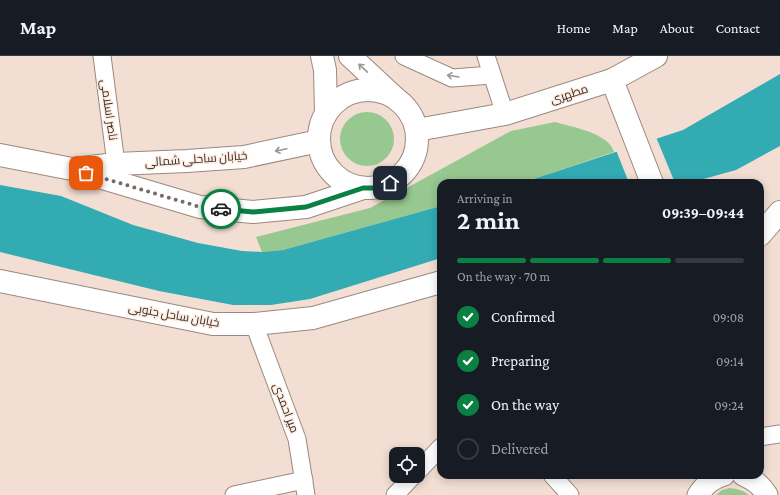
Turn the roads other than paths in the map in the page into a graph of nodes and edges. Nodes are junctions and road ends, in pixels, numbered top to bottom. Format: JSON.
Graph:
{"nodes":[{"id":1,"x":102,"y":56,"type":"edge"},
{"id":2,"x":322,"y":56,"type":"edge"},
{"id":3,"x":350,"y":56,"type":"edge"},
{"id":4,"x":404,"y":56,"type":"edge"},
{"id":5,"x":486,"y":56,"type":"edge"},
{"id":6,"x":656,"y":56,"type":"edge"},
{"id":7,"x":492,"y":75,"type":"junction"},
{"id":8,"x":612,"y":80,"type":"junction"},
{"id":9,"x":397,"y":99,"type":"junction"},
{"id":10,"x":326,"y":113,"type":"junction"},
{"id":11,"x":505,"y":114,"type":"junction"},
{"id":12,"x":417,"y":130,"type":"junction"},
{"id":13,"x":319,"y":141,"type":"junction"},
{"id":14,"x":0,"y":155,"type":"edge"},
{"id":15,"x":116,"y":164,"type":"junction"},
{"id":16,"x":72,"y":169,"type":"junction"},
{"id":17,"x":650,"y":179,"type":"edge"},
{"id":18,"x":363,"y":188,"type":"junction"},
{"id":19,"x":780,"y":205,"type":"edge"},
{"id":20,"x":764,"y":211,"type":"edge"},
{"id":21,"x":780,"y":212,"type":"edge"},
{"id":22,"x":764,"y":230,"type":"edge"},
{"id":23,"x":0,"y":280,"type":"edge"},
{"id":24,"x":437,"y":283,"type":"edge"},
{"id":25,"x":254,"y":324,"type":"junction"},
{"id":26,"x":780,"y":434,"type":"edge"},
{"id":27,"x":764,"y":436,"type":"edge"},
{"id":28,"x":437,"y":451,"type":"edge"},
{"id":29,"x":425,"y":464,"type":"edge"},
{"id":30,"x":556,"y":479,"type":"edge"},
{"id":31,"x":713,"y":479,"type":"edge"},
{"id":32,"x":752,"y":479,"type":"edge"},
{"id":33,"x":406,"y":483,"type":"edge"},
{"id":34,"x":305,"y":487,"type":"edge"},
{"id":35,"x":234,"y":495,"type":"edge"},
{"id":36,"x":395,"y":495,"type":"edge"},
{"id":37,"x":570,"y":495,"type":"edge"},
{"id":38,"x":698,"y":495,"type":"edge"},
{"id":39,"x":767,"y":495,"type":"edge"}],
"edges":[{"from":1,"to":15,"type":"street","name":"ناصر اسلامی"},
{"from":2,"to":10,"type":"main road"},
{"from":9,"to":3,"type":"main road","one_way":true},
{"from":7,"to":4,"type":"street","one_way":true},
{"from":5,"to":7,"type":"street"},
{"from":6,"to":8,"type":"main road"},
{"from":7,"to":11,"type":"street"},
{"from":8,"to":11,"type":"main road","name":"مطهری"},
{"from":8,"to":17,"type":"main road"},
{"from":9,"to":10,"type":"main road"},
{"from":9,"to":12,"type":"main road"},
{"from":10,"to":13,"type":"main road"},
{"from":11,"to":12,"type":"main road","name":"مطهری"},
{"from":12,"to":18,"type":"main road"},
{"from":13,"to":15,"type":"main road","name":"خیابان ساحلی شمالی","one_way":true},
{"from":13,"to":18,"type":"main road"},
{"from":14,"to":16,"type":"main road","name":"خیابان ساحلی شمالی"},
{"from":15,"to":16,"type":"main road","name":"خیابان ساحلی شمالی"},
{"from":16,"to":18,"type":"main road","name":"خیابان ساحلی شمالی"},
{"from":19,"to":20,"type":"main road"},
{"from":21,"to":22,"type":"main road"},
{"from":23,"to":25,"type":"main road","name":"خیابان ساحل جنوبی"},
{"from":24,"to":25,"type":"main road","name":"خیابان ساحل جنوبی"},
{"from":25,"to":34,"type":"street","name":"میر احمدی"},
{"from":26,"to":27,"type":"street"},
{"from":28,"to":29,"type":"street"},
{"from":30,"to":37,"type":"street"},
{"from":31,"to":38,"type":"street"},
{"from":32,"to":39,"type":"street"},
{"from":33,"to":36,"type":"street"},
{"from":34,"to":35,"type":"street"}]}
